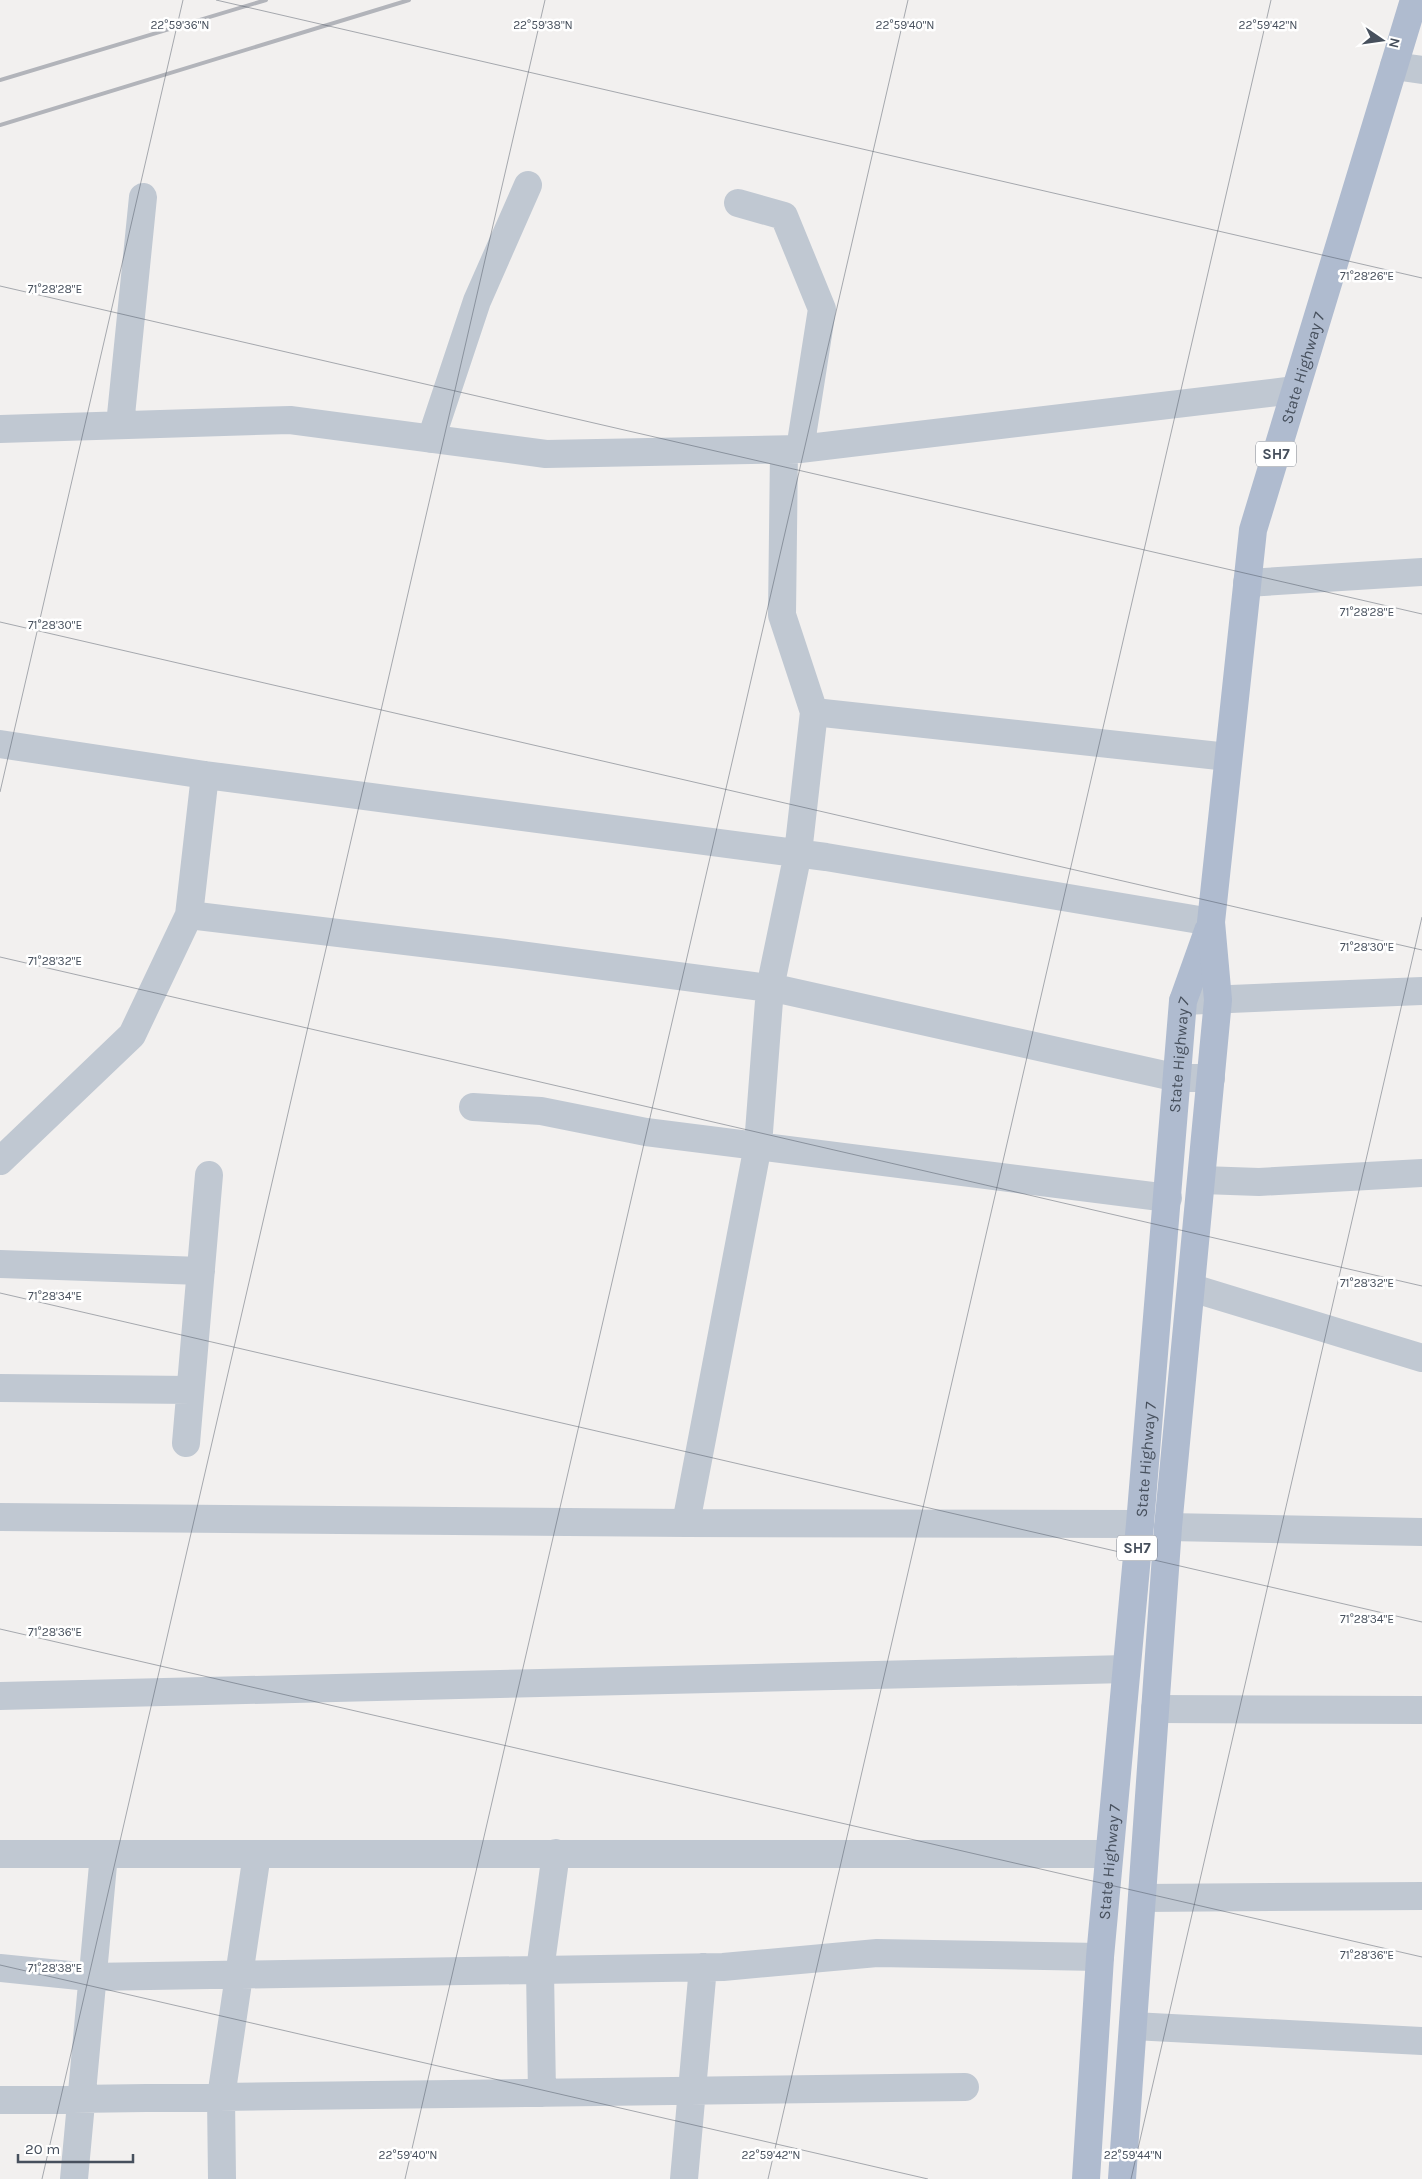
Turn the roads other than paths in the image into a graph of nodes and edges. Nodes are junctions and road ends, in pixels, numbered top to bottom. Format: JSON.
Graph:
{"nodes":[{"id":1,"x":1414,"y":0,"type":"edge"},
{"id":2,"x":1394,"y":66,"type":"junction"},
{"id":3,"x":1422,"y":70,"type":"edge"},
{"id":4,"x":528,"y":184,"type":"dead end"},
{"id":5,"x":143,"y":197,"type":"dead end"},
{"id":6,"x":738,"y":203,"type":"dead end"},
{"id":7,"x":1295,"y":390,"type":"junction"},
{"id":8,"x":120,"y":425,"type":"junction"},
{"id":9,"x":0,"y":429,"type":"edge"},
{"id":10,"x":431,"y":440,"type":"junction"},
{"id":11,"x":792,"y":449,"type":"junction"},
{"id":12,"x":1422,"y":572,"type":"edge"},
{"id":13,"x":1247,"y":583,"type":"junction"},
{"id":14,"x":814,"y":712,"type":"junction"},
{"id":15,"x":0,"y":744,"type":"edge"},
{"id":16,"x":1228,"y":757,"type":"junction"},
{"id":17,"x":205,"y":775,"type":"junction"},
{"id":18,"x":798,"y":853,"type":"junction"},
{"id":19,"x":189,"y":915,"type":"junction"},
{"id":20,"x":1211,"y":922,"type":"junction"},
{"id":21,"x":770,"y":988,"type":"junction"},
{"id":22,"x":1422,"y":991,"type":"edge"},
{"id":23,"x":1218,"y":1000,"type":"junction"},
{"id":24,"x":1183,"y":1001,"type":"junction"},
{"id":25,"x":1178,"y":1078,"type":"junction"},
{"id":26,"x":1211,"y":1078,"type":"junction"},
{"id":27,"x":474,"y":1107,"type":"dead end"},
{"id":28,"x":758,"y":1146,"type":"junction"},
{"id":29,"x":0,"y":1161,"type":"edge"},
{"id":30,"x":1422,"y":1173,"type":"edge"},
{"id":31,"x":209,"y":1175,"type":"dead end"},
{"id":32,"x":1202,"y":1180,"type":"junction"},
{"id":33,"x":1168,"y":1198,"type":"junction"},
{"id":34,"x":0,"y":1264,"type":"edge"},
{"id":35,"x":200,"y":1271,"type":"junction"},
{"id":36,"x":1192,"y":1288,"type":"junction"},
{"id":37,"x":1422,"y":1358,"type":"edge"},
{"id":38,"x":0,"y":1388,"type":"edge"},
{"id":39,"x":190,"y":1390,"type":"junction"},
{"id":40,"x":186,"y":1443,"type":"dead end"},
{"id":41,"x":0,"y":1516,"type":"edge"},
{"id":42,"x":686,"y":1523,"type":"junction"},
{"id":43,"x":1140,"y":1524,"type":"junction"},
{"id":44,"x":1168,"y":1527,"type":"junction"},
{"id":45,"x":1422,"y":1532,"type":"edge"},
{"id":46,"x":1126,"y":1669,"type":"junction"},
{"id":47,"x":0,"y":1696,"type":"edge"},
{"id":48,"x":1155,"y":1709,"type":"junction"},
{"id":49,"x":1422,"y":1710,"type":"edge"},
{"id":50,"x":556,"y":1853,"type":"junction"},
{"id":51,"x":0,"y":1854,"type":"edge"},
{"id":52,"x":104,"y":1854,"type":"junction"},
{"id":53,"x":257,"y":1854,"type":"junction"},
{"id":54,"x":1109,"y":1854,"type":"junction"},
{"id":55,"x":1422,"y":1896,"type":"edge"},
{"id":56,"x":1142,"y":1898,"type":"junction"},
{"id":57,"x":1100,"y":1958,"type":"junction"},
{"id":58,"x":703,"y":1967,"type":"junction"},
{"id":59,"x":0,"y":1968,"type":"edge"},
{"id":60,"x":540,"y":1970,"type":"junction"},
{"id":61,"x":240,"y":1974,"type":"junction"},
{"id":62,"x":93,"y":1976,"type":"junction"},
{"id":63,"x":1133,"y":2026,"type":"junction"},
{"id":64,"x":1422,"y":2041,"type":"edge"},
{"id":65,"x":965,"y":2087,"type":"dead end"},
{"id":66,"x":692,"y":2091,"type":"junction"},
{"id":67,"x":542,"y":2093,"type":"junction"},
{"id":68,"x":221,"y":2097,"type":"junction"},
{"id":69,"x":82,"y":2098,"type":"junction"},
{"id":70,"x":0,"y":2100,"type":"edge"},
{"id":71,"x":74,"y":2179,"type":"edge"},
{"id":72,"x":222,"y":2179,"type":"edge"},
{"id":73,"x":684,"y":2179,"type":"edge"},
{"id":74,"x":1086,"y":2179,"type":"edge"},
{"id":75,"x":1122,"y":2179,"type":"edge"}],
"edges":[{"from":1,"to":2,"type":"main road","name":"State Highway 7","number":"SH7"},
{"from":2,"to":3,"type":"street"},
{"from":2,"to":7,"type":"main road","name":"State Highway 7","number":"SH7"},
{"from":4,"to":10,"type":"street"},
{"from":5,"to":8,"type":"street"},
{"from":6,"to":11,"type":"street"},
{"from":7,"to":11,"type":"street"},
{"from":7,"to":13,"type":"main road","name":"State Highway 7","number":"SH7"},
{"from":8,"to":9,"type":"street"},
{"from":8,"to":10,"type":"street"},
{"from":10,"to":11,"type":"street"},
{"from":11,"to":14,"type":"street"},
{"from":12,"to":13,"type":"street"},
{"from":13,"to":16,"type":"main road","name":"State Highway 7","number":"SH7"},
{"from":14,"to":16,"type":"street"},
{"from":14,"to":18,"type":"street"},
{"from":15,"to":17,"type":"street"},
{"from":16,"to":20,"type":"main road","name":"State Highway 7","number":"SH7"},
{"from":17,"to":18,"type":"street"},
{"from":17,"to":19,"type":"street"},
{"from":18,"to":20,"type":"street"},
{"from":18,"to":21,"type":"street"},
{"from":19,"to":21,"type":"street"},
{"from":19,"to":29,"type":"street"},
{"from":20,"to":23,"type":"main road","name":"State Highway 7","number":"SH7"},
{"from":20,"to":24,"type":"main road","name":"State Highway 7","number":"SH7"},
{"from":21,"to":25,"type":"street"},
{"from":21,"to":28,"type":"street"},
{"from":22,"to":23,"type":"street"},
{"from":23,"to":24,"type":"street"},
{"from":23,"to":26,"type":"main road","name":"State Highway 7","number":"SH7"},
{"from":24,"to":25,"type":"main road","name":"State Highway 7","number":"SH7"},
{"from":25,"to":26,"type":"street"},
{"from":25,"to":33,"type":"main road","name":"State Highway 7","number":"SH7"},
{"from":26,"to":32,"type":"main road","name":"State Highway 7","number":"SH7"},
{"from":27,"to":28,"type":"street"},
{"from":28,"to":33,"type":"street"},
{"from":28,"to":42,"type":"street"},
{"from":30,"to":32,"type":"street"},
{"from":31,"to":35,"type":"street"},
{"from":32,"to":36,"type":"main road","name":"State Highway 7","number":"SH7"},
{"from":33,"to":43,"type":"main road","name":"State Highway 7","number":"SH7"},
{"from":34,"to":35,"type":"street"},
{"from":35,"to":39,"type":"street"},
{"from":36,"to":37,"type":"street"},
{"from":36,"to":44,"type":"main road","name":"State Highway 7","number":"SH7"},
{"from":38,"to":39,"type":"street"},
{"from":39,"to":40,"type":"street"},
{"from":41,"to":42,"type":"street"},
{"from":42,"to":43,"type":"street"},
{"from":43,"to":46,"type":"main road","name":"State Highway 7","number":"SH7"},
{"from":44,"to":45,"type":"street"},
{"from":44,"to":48,"type":"main road","name":"State Highway 7","number":"SH7"},
{"from":46,"to":47,"type":"street"},
{"from":46,"to":54,"type":"main road","name":"State Highway 7","number":"SH7"},
{"from":48,"to":49,"type":"street"},
{"from":48,"to":56,"type":"main road","name":"State Highway 7","number":"SH7"},
{"from":50,"to":53,"type":"street"},
{"from":50,"to":54,"type":"street"},
{"from":50,"to":60,"type":"street"},
{"from":51,"to":52,"type":"street"},
{"from":52,"to":53,"type":"street"},
{"from":52,"to":62,"type":"street"},
{"from":53,"to":61,"type":"street"},
{"from":54,"to":57,"type":"main road","name":"State Highway 7","number":"SH7"},
{"from":55,"to":56,"type":"street"},
{"from":56,"to":63,"type":"main road","name":"State Highway 7","number":"SH7"},
{"from":57,"to":58,"type":"street"},
{"from":57,"to":74,"type":"main road","name":"State Highway 7","number":"SH7"},
{"from":58,"to":60,"type":"street"},
{"from":58,"to":66,"type":"street"},
{"from":59,"to":62,"type":"street"},
{"from":60,"to":61,"type":"street"},
{"from":60,"to":67,"type":"street"},
{"from":61,"to":62,"type":"street"},
{"from":61,"to":68,"type":"street"},
{"from":62,"to":69,"type":"street"},
{"from":63,"to":64,"type":"street"},
{"from":63,"to":75,"type":"main road","name":"State Highway 7","number":"SH7"},
{"from":65,"to":66,"type":"street"},
{"from":66,"to":67,"type":"street"},
{"from":66,"to":73,"type":"street"},
{"from":67,"to":68,"type":"street"},
{"from":68,"to":69,"type":"street"},
{"from":68,"to":72,"type":"street"},
{"from":69,"to":70,"type":"street"},
{"from":69,"to":71,"type":"street"}]}
